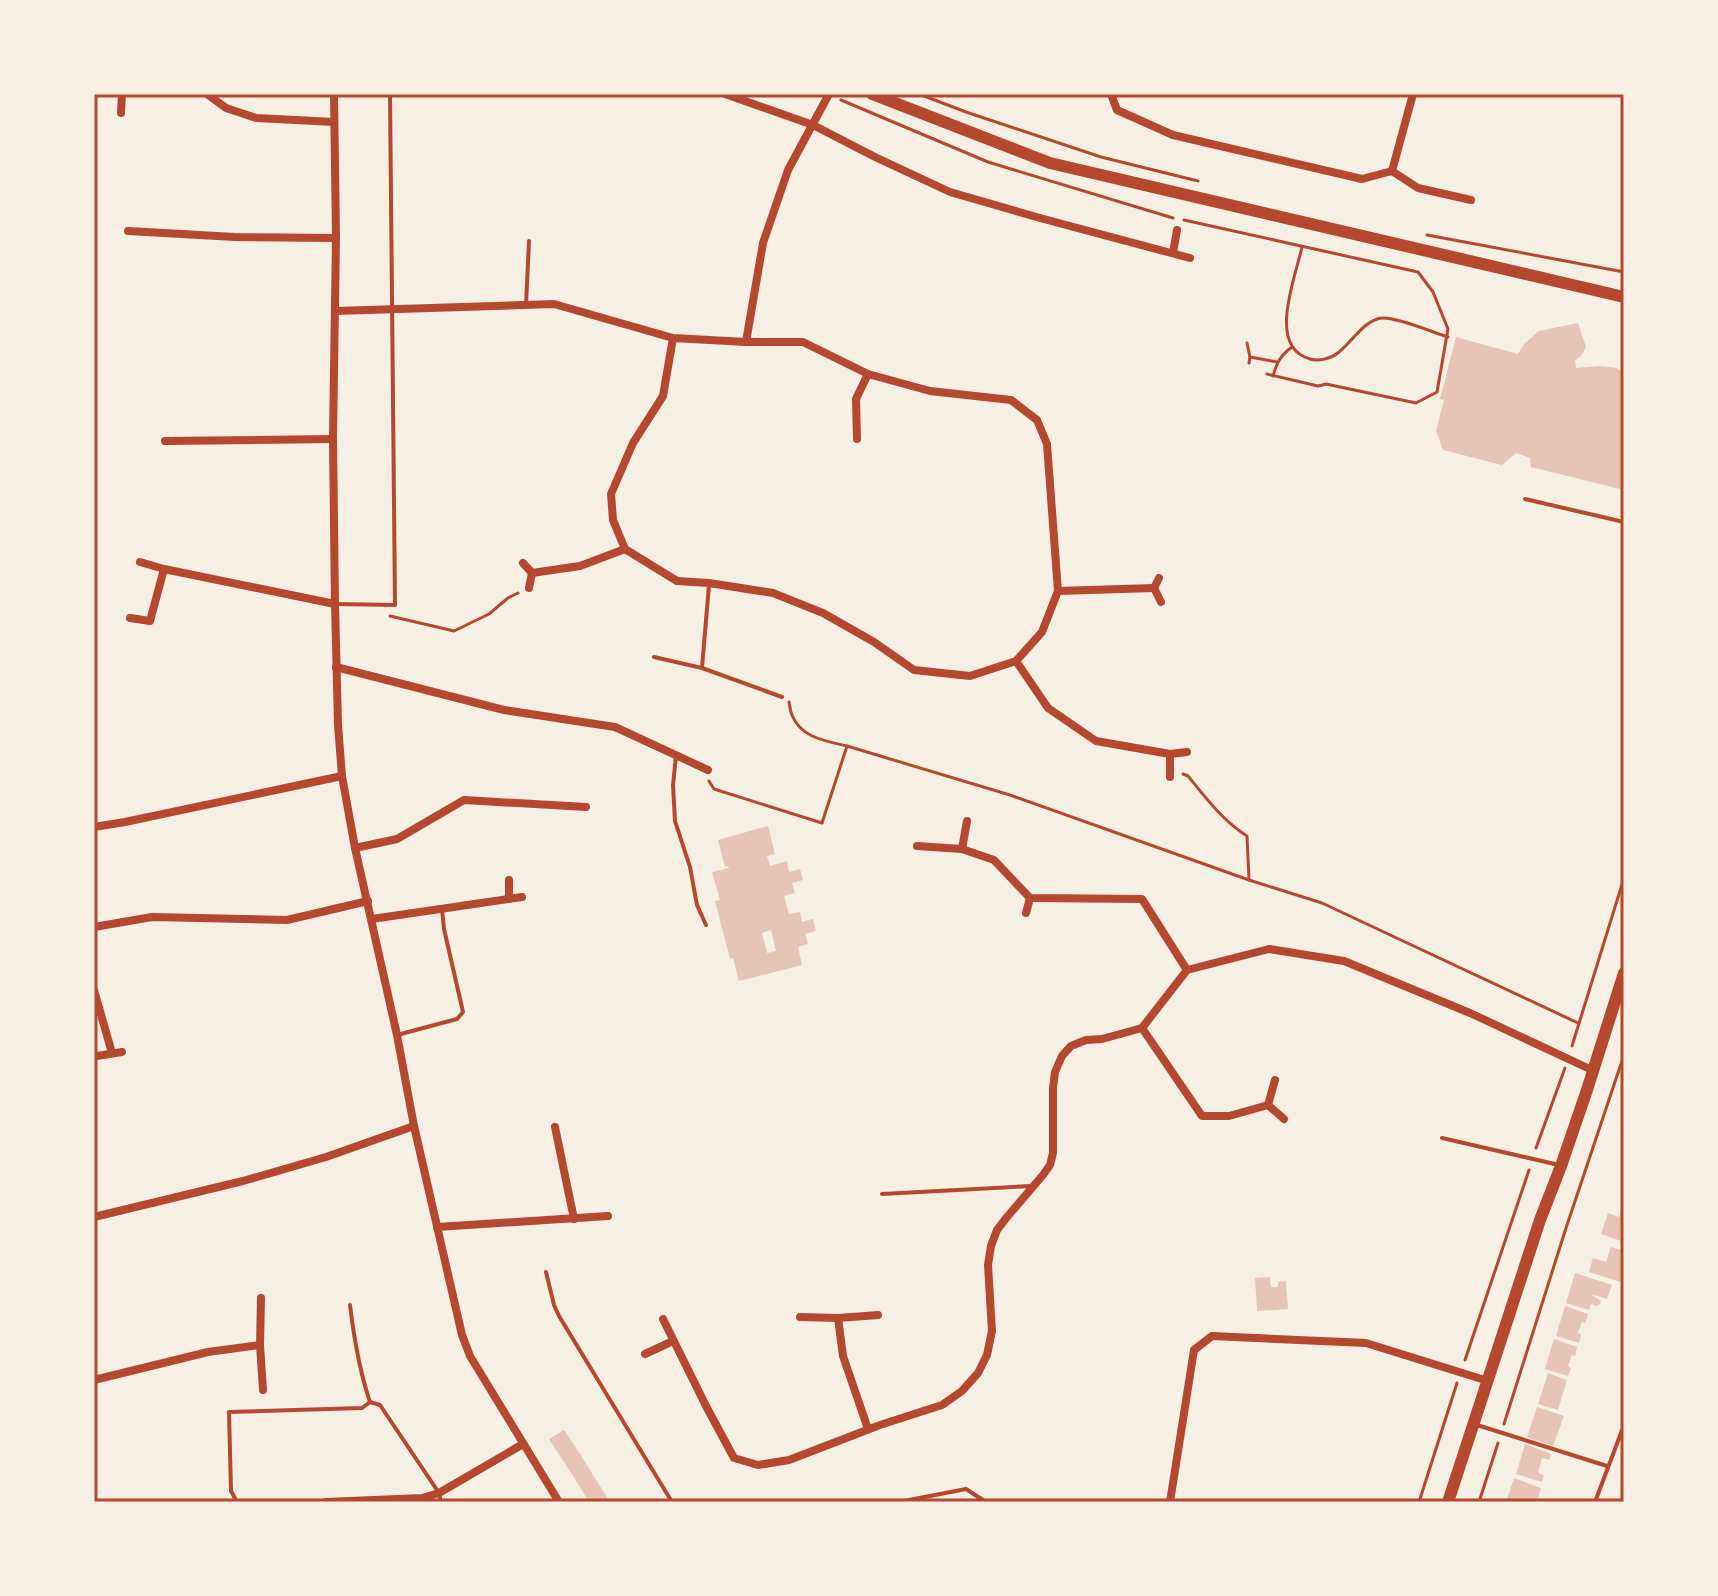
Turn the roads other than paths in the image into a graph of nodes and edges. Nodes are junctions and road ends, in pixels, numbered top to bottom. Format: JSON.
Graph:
{"nodes":[{"id":1,"x":122,"y":94,"type":"edge"},
{"id":2,"x":207,"y":94,"type":"edge"},
{"id":3,"x":334,"y":94,"type":"edge"},
{"id":4,"x":390,"y":94,"type":"edge"},
{"id":5,"x":725,"y":94,"type":"edge"},
{"id":6,"x":829,"y":94,"type":"edge"},
{"id":7,"x":872,"y":94,"type":"edge"},
{"id":8,"x":1111,"y":94,"type":"edge"},
{"id":9,"x":1413,"y":94,"type":"edge"},
{"id":10,"x":121,"y":113,"type":"dead end"},
{"id":11,"x":334,"y":122,"type":"junction"},
{"id":12,"x":813,"y":125,"type":"junction"},
{"id":13,"x":1392,"y":171,"type":"junction"},
{"id":14,"x":1471,"y":200,"type":"dead end"},
{"id":15,"x":1177,"y":230,"type":"dead end"},
{"id":16,"x":128,"y":231,"type":"dead end"},
{"id":17,"x":336,"y":238,"type":"junction"},
{"id":18,"x":529,"y":241,"type":"dead end"},
{"id":19,"x":1173,"y":253,"type":"junction"},
{"id":20,"x":1190,"y":258,"type":"dead end"},
{"id":21,"x":1624,"y":297,"type":"edge"},
{"id":22,"x":526,"y":305,"type":"junction"},
{"id":23,"x":393,"y":310,"type":"junction"},
{"id":24,"x":335,"y":311,"type":"junction"},
{"id":25,"x":673,"y":338,"type":"junction"},
{"id":26,"x":746,"y":342,"type":"junction"},
{"id":27,"x":868,"y":374,"type":"junction"},
{"id":28,"x":333,"y":439,"type":"junction"},
{"id":29,"x":857,"y":439,"type":"dead end"},
{"id":30,"x":165,"y":441,"type":"dead end"},
{"id":31,"x":1525,"y":499,"type":"dead end"},
{"id":32,"x":1624,"y":522,"type":"edge"},
{"id":33,"x":625,"y":549,"type":"junction"},
{"id":34,"x":140,"y":562,"type":"dead end"},
{"id":35,"x":523,"y":563,"type":"dead end"},
{"id":36,"x":164,"y":569,"type":"junction"},
{"id":37,"x":532,"y":573,"type":"junction"},
{"id":38,"x":1159,"y":578,"type":"dead end"},
{"id":39,"x":709,"y":583,"type":"junction"},
{"id":40,"x":529,"y":588,"type":"road end"},
{"id":41,"x":1154,"y":588,"type":"junction"},
{"id":42,"x":1058,"y":591,"type":"junction"},
{"id":43,"x":1161,"y":602,"type":"dead end"},
{"id":44,"x":335,"y":604,"type":"junction"},
{"id":45,"x":130,"y":618,"type":"dead end"},
{"id":46,"x":654,"y":657,"type":"dead end"},
{"id":47,"x":1016,"y":661,"type":"junction"},
{"id":48,"x":336,"y":667,"type":"junction"},
{"id":49,"x":702,"y":668,"type":"junction"},
{"id":50,"x":782,"y":697,"type":"road end"},
{"id":51,"x":1187,"y":752,"type":"dead end"},
{"id":52,"x":1170,"y":754,"type":"junction"},
{"id":53,"x":676,"y":756,"type":"junction"},
{"id":54,"x":704,"y":769,"type":"road end"},
{"id":55,"x":342,"y":776,"type":"junction"},
{"id":56,"x":1170,"y":777,"type":"dead end"},
{"id":57,"x":586,"y":807,"type":"dead end"},
{"id":58,"x":967,"y":821,"type":"dead end"},
{"id":59,"x":94,"y":827,"type":"edge"},
{"id":60,"x":917,"y":846,"type":"dead end"},
{"id":61,"x":355,"y":848,"type":"junction"},
{"id":62,"x":962,"y":849,"type":"junction"},
{"id":63,"x":509,"y":880,"type":"dead end"},
{"id":64,"x":522,"y":897,"type":"dead end"},
{"id":65,"x":1030,"y":898,"type":"junction"},
{"id":66,"x":509,"y":899,"type":"junction"},
{"id":67,"x":368,"y":901,"type":"junction"},
{"id":68,"x":442,"y":909,"type":"junction"},
{"id":69,"x":1026,"y":913,"type":"dead end"},
{"id":70,"x":372,"y":919,"type":"junction"},
{"id":71,"x":706,"y":925,"type":"dead end"},
{"id":72,"x":94,"y":927,"type":"edge"},
{"id":73,"x":1187,"y":970,"type":"junction"},
{"id":74,"x":1624,"y":973,"type":"edge"},
{"id":75,"x":94,"y":990,"type":"edge"},
{"id":76,"x":97,"y":1013,"type":"edge"},
{"id":77,"x":1142,"y":1028,"type":"junction"},
{"id":78,"x":397,"y":1035,"type":"junction"},
{"id":79,"x":122,"y":1052,"type":"dead end"},
{"id":80,"x":112,"y":1053,"type":"junction"},
{"id":81,"x":97,"y":1056,"type":"dead end"},
{"id":82,"x":1592,"y":1070,"type":"junction"},
{"id":83,"x":1275,"y":1080,"type":"dead end"},
{"id":84,"x":1268,"y":1105,"type":"junction"},
{"id":85,"x":1284,"y":1119,"type":"dead end"},
{"id":86,"x":414,"y":1126,"type":"junction"},
{"id":87,"x":555,"y":1127,"type":"dead end"},
{"id":88,"x":1442,"y":1138,"type":"dead end"},
{"id":89,"x":1561,"y":1166,"type":"junction"},
{"id":90,"x":1034,"y":1186,"type":"junction"},
{"id":91,"x":882,"y":1194,"type":"dead end"},
{"id":92,"x":608,"y":1216,"type":"dead end"},
{"id":93,"x":94,"y":1217,"type":"edge"},
{"id":94,"x":574,"y":1219,"type":"junction"},
{"id":95,"x":437,"y":1227,"type":"junction"},
{"id":96,"x":546,"y":1272,"type":"dead end"},
{"id":97,"x":261,"y":1298,"type":"dead end"},
{"id":98,"x":350,"y":1305,"type":"dead end"},
{"id":99,"x":878,"y":1315,"type":"dead end"},
{"id":100,"x":800,"y":1317,"type":"dead end"},
{"id":101,"x":838,"y":1318,"type":"junction"},
{"id":102,"x":663,"y":1319,"type":"dead end"},
{"id":103,"x":673,"y":1341,"type":"junction"},
{"id":104,"x":260,"y":1345,"type":"junction"},
{"id":105,"x":645,"y":1354,"type":"dead end"},
{"id":106,"x":94,"y":1380,"type":"edge"},
{"id":107,"x":1488,"y":1381,"type":"junction"},
{"id":108,"x":263,"y":1390,"type":"dead end"},
{"id":109,"x":370,"y":1402,"type":"junction"},
{"id":110,"x":1474,"y":1425,"type":"junction"},
{"id":111,"x":1624,"y":1425,"type":"edge"},
{"id":112,"x":868,"y":1429,"type":"junction"},
{"id":113,"x":523,"y":1444,"type":"junction"},
{"id":114,"x":1607,"y":1466,"type":"junction"},
{"id":115,"x":440,"y":1497,"type":"edge"},
{"id":116,"x":237,"y":1502,"type":"edge"},
{"id":117,"x":326,"y":1502,"type":"edge"},
{"id":118,"x":559,"y":1502,"type":"edge"},
{"id":119,"x":672,"y":1502,"type":"edge"},
{"id":120,"x":899,"y":1502,"type":"edge"},
{"id":121,"x":986,"y":1502,"type":"edge"},
{"id":122,"x":1170,"y":1502,"type":"edge"},
{"id":123,"x":1448,"y":1502,"type":"edge"},
{"id":124,"x":1595,"y":1502,"type":"edge"}],
"edges":[{"from":1,"to":10,"type":"street"},
{"from":2,"to":11,"type":"street"},
{"from":3,"to":11,"type":"street"},
{"from":4,"to":23,"type":"lane"},
{"from":5,"to":12,"type":"street"},
{"from":6,"to":12,"type":"street"},
{"from":7,"to":21,"type":"main road"},
{"from":8,"to":13,"type":"street"},
{"from":9,"to":13,"type":"street"},
{"from":11,"to":17,"type":"street"},
{"from":12,"to":19,"type":"street"},
{"from":12,"to":26,"type":"street"},
{"from":13,"to":14,"type":"street"},
{"from":15,"to":19,"type":"street"},
{"from":16,"to":17,"type":"street"},
{"from":17,"to":24,"type":"street"},
{"from":18,"to":22,"type":"lane"},
{"from":19,"to":20,"type":"street"},
{"from":22,"to":23,"type":"street"},
{"from":22,"to":25,"type":"street"},
{"from":23,"to":24,"type":"street"},
{"from":23,"to":44,"type":"lane"},
{"from":24,"to":28,"type":"street"},
{"from":25,"to":26,"type":"street"},
{"from":25,"to":33,"type":"street"},
{"from":26,"to":27,"type":"street"},
{"from":27,"to":29,"type":"street"},
{"from":27,"to":42,"type":"street"},
{"from":28,"to":30,"type":"street"},
{"from":28,"to":44,"type":"street"},
{"from":31,"to":32,"type":"lane"},
{"from":33,"to":37,"type":"street"},
{"from":33,"to":39,"type":"street"},
{"from":34,"to":36,"type":"street"},
{"from":35,"to":37,"type":"street"},
{"from":36,"to":44,"type":"street"},
{"from":36,"to":45,"type":"street"},
{"from":37,"to":40,"type":"street"},
{"from":38,"to":41,"type":"street"},
{"from":39,"to":47,"type":"street"},
{"from":39,"to":49,"type":"lane"},
{"from":41,"to":42,"type":"street"},
{"from":41,"to":43,"type":"street"},
{"from":42,"to":47,"type":"street"},
{"from":44,"to":48,"type":"street"},
{"from":46,"to":49,"type":"lane"},
{"from":47,"to":52,"type":"street"},
{"from":48,"to":53,"type":"street"},
{"from":48,"to":55,"type":"street"},
{"from":49,"to":50,"type":"lane"},
{"from":51,"to":52,"type":"street"},
{"from":52,"to":56,"type":"street"},
{"from":53,"to":54,"type":"street"},
{"from":53,"to":71,"type":"lane"},
{"from":55,"to":59,"type":"street"},
{"from":55,"to":61,"type":"street"},
{"from":57,"to":61,"type":"street"},
{"from":58,"to":62,"type":"street"},
{"from":60,"to":62,"type":"street"},
{"from":61,"to":67,"type":"street"},
{"from":62,"to":65,"type":"street"},
{"from":63,"to":66,"type":"street"},
{"from":64,"to":66,"type":"street"},
{"from":65,"to":69,"type":"street"},
{"from":65,"to":73,"type":"street"},
{"from":66,"to":68,"type":"street"},
{"from":67,"to":70,"type":"street"},
{"from":67,"to":72,"type":"street"},
{"from":68,"to":70,"type":"street"},
{"from":68,"to":78,"type":"lane"},
{"from":70,"to":78,"type":"street"},
{"from":73,"to":77,"type":"street"},
{"from":73,"to":82,"type":"street"},
{"from":74,"to":82,"type":"main road"},
{"from":75,"to":76,"type":"street"},
{"from":76,"to":80,"type":"street"},
{"from":77,"to":84,"type":"street"},
{"from":77,"to":90,"type":"street"},
{"from":78,"to":86,"type":"street"},
{"from":79,"to":80,"type":"street"},
{"from":80,"to":81,"type":"street"},
{"from":82,"to":89,"type":"main road"},
{"from":83,"to":84,"type":"street"},
{"from":84,"to":85,"type":"street"},
{"from":86,"to":93,"type":"street"},
{"from":86,"to":95,"type":"street"},
{"from":87,"to":94,"type":"street"},
{"from":88,"to":89,"type":"lane"},
{"from":89,"to":107,"type":"main road"},
{"from":90,"to":91,"type":"lane"},
{"from":90,"to":112,"type":"street"},
{"from":92,"to":94,"type":"street"},
{"from":94,"to":95,"type":"street"},
{"from":95,"to":113,"type":"street"},
{"from":96,"to":119,"type":"lane"},
{"from":97,"to":104,"type":"street"},
{"from":98,"to":109,"type":"lane"},
{"from":99,"to":101,"type":"street"},
{"from":100,"to":101,"type":"street"},
{"from":101,"to":112,"type":"street"},
{"from":102,"to":103,"type":"street"},
{"from":103,"to":105,"type":"street"},
{"from":103,"to":112,"type":"street"},
{"from":104,"to":106,"type":"street"},
{"from":104,"to":108,"type":"street"},
{"from":107,"to":110,"type":"main road"},
{"from":107,"to":122,"type":"street"},
{"from":109,"to":115,"type":"lane"},
{"from":109,"to":116,"type":"lane"},
{"from":110,"to":114,"type":"lane"},
{"from":110,"to":123,"type":"main road"},
{"from":111,"to":114,"type":"lane"},
{"from":113,"to":115,"type":"street"},
{"from":113,"to":118,"type":"street"},
{"from":114,"to":124,"type":"lane"},
{"from":115,"to":117,"type":"street"},
{"from":120,"to":121,"type":"lane"}]}
